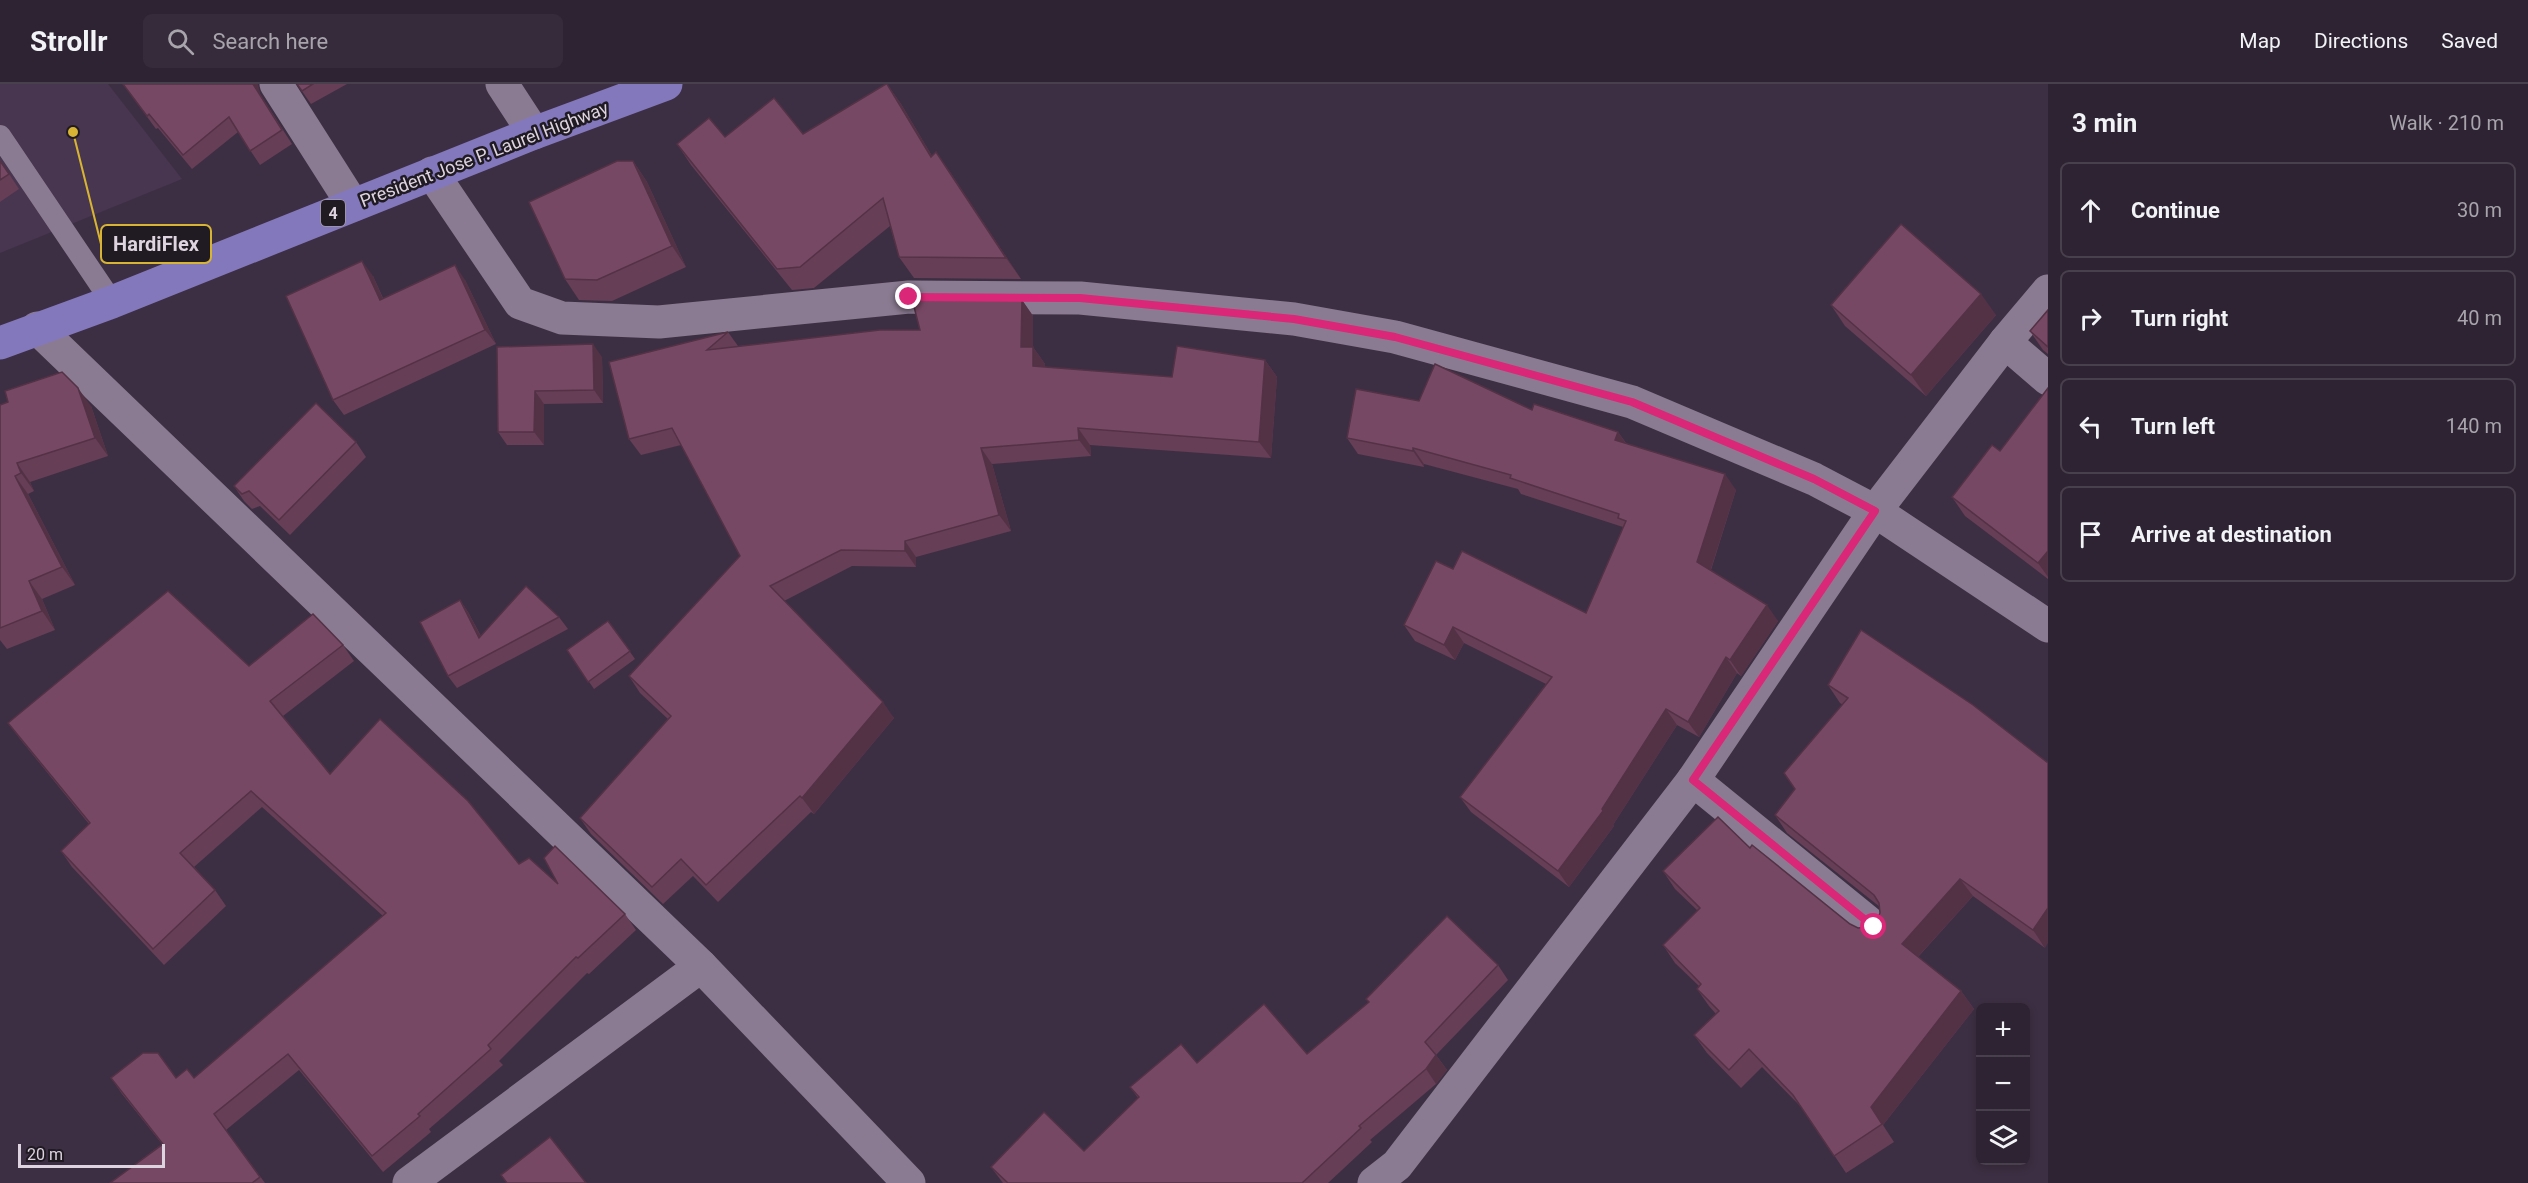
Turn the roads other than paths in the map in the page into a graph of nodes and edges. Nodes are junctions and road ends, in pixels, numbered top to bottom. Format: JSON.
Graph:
{"nodes":[{"id":1,"x":276,"y":84,"type":"edge"},
{"id":2,"x":502,"y":84,"type":"edge"},
{"id":3,"x":666,"y":84,"type":"edge"},
{"id":4,"x":534,"y":133,"type":"junction"},
{"id":5,"x":0,"y":136,"type":"edge"},
{"id":6,"x":432,"y":173,"type":"junction"},
{"id":7,"x":353,"y":205,"type":"junction"},
{"id":8,"x":2048,"y":291,"type":"edge"},
{"id":9,"x":112,"y":302,"type":"junction"},
{"id":10,"x":37,"y":328,"type":"junction"},
{"id":11,"x":2005,"y":342,"type":"junction"},
{"id":12,"x":0,"y":343,"type":"edge"},
{"id":13,"x":2048,"y":379,"type":"edge"},
{"id":14,"x":1875,"y":511,"type":"junction"},
{"id":15,"x":2048,"y":626,"type":"edge"},
{"id":16,"x":1693,"y":780,"type":"junction"},
{"id":17,"x":1874,"y":927,"type":"edge"},
{"id":18,"x":701,"y":966,"type":"junction"},
{"id":19,"x":409,"y":1183,"type":"edge"},
{"id":20,"x":909,"y":1183,"type":"edge"},
{"id":21,"x":1374,"y":1183,"type":"edge"}],
"edges":[{"from":1,"to":7,"type":"street"},
{"from":2,"to":4,"type":"street"},
{"from":3,"to":4,"type":"highway","name":"President Jose P. Laurel Highway","number":"4"},
{"from":4,"to":6,"type":"highway","name":"President Jose P. Laurel Highway","number":"4"},
{"from":5,"to":9,"type":"lane"},
{"from":6,"to":7,"type":"highway","name":"President Jose P. Laurel Highway","number":"4"},
{"from":6,"to":14,"type":"street"},
{"from":7,"to":9,"type":"highway","name":"President Jose P. Laurel Highway","number":"4"},
{"from":8,"to":11,"type":"street"},
{"from":9,"to":10,"type":"highway","name":"President Jose P. Laurel Highway","number":"4"},
{"from":10,"to":12,"type":"highway","name":"President Jose P. Laurel Highway","number":"4"},
{"from":10,"to":18,"type":"street"},
{"from":11,"to":13,"type":"street"},
{"from":11,"to":14,"type":"street"},
{"from":14,"to":15,"type":"street"},
{"from":14,"to":16,"type":"street"},
{"from":16,"to":17,"type":"street"},
{"from":16,"to":21,"type":"street"},
{"from":18,"to":19,"type":"street"},
{"from":18,"to":20,"type":"street"}]}
